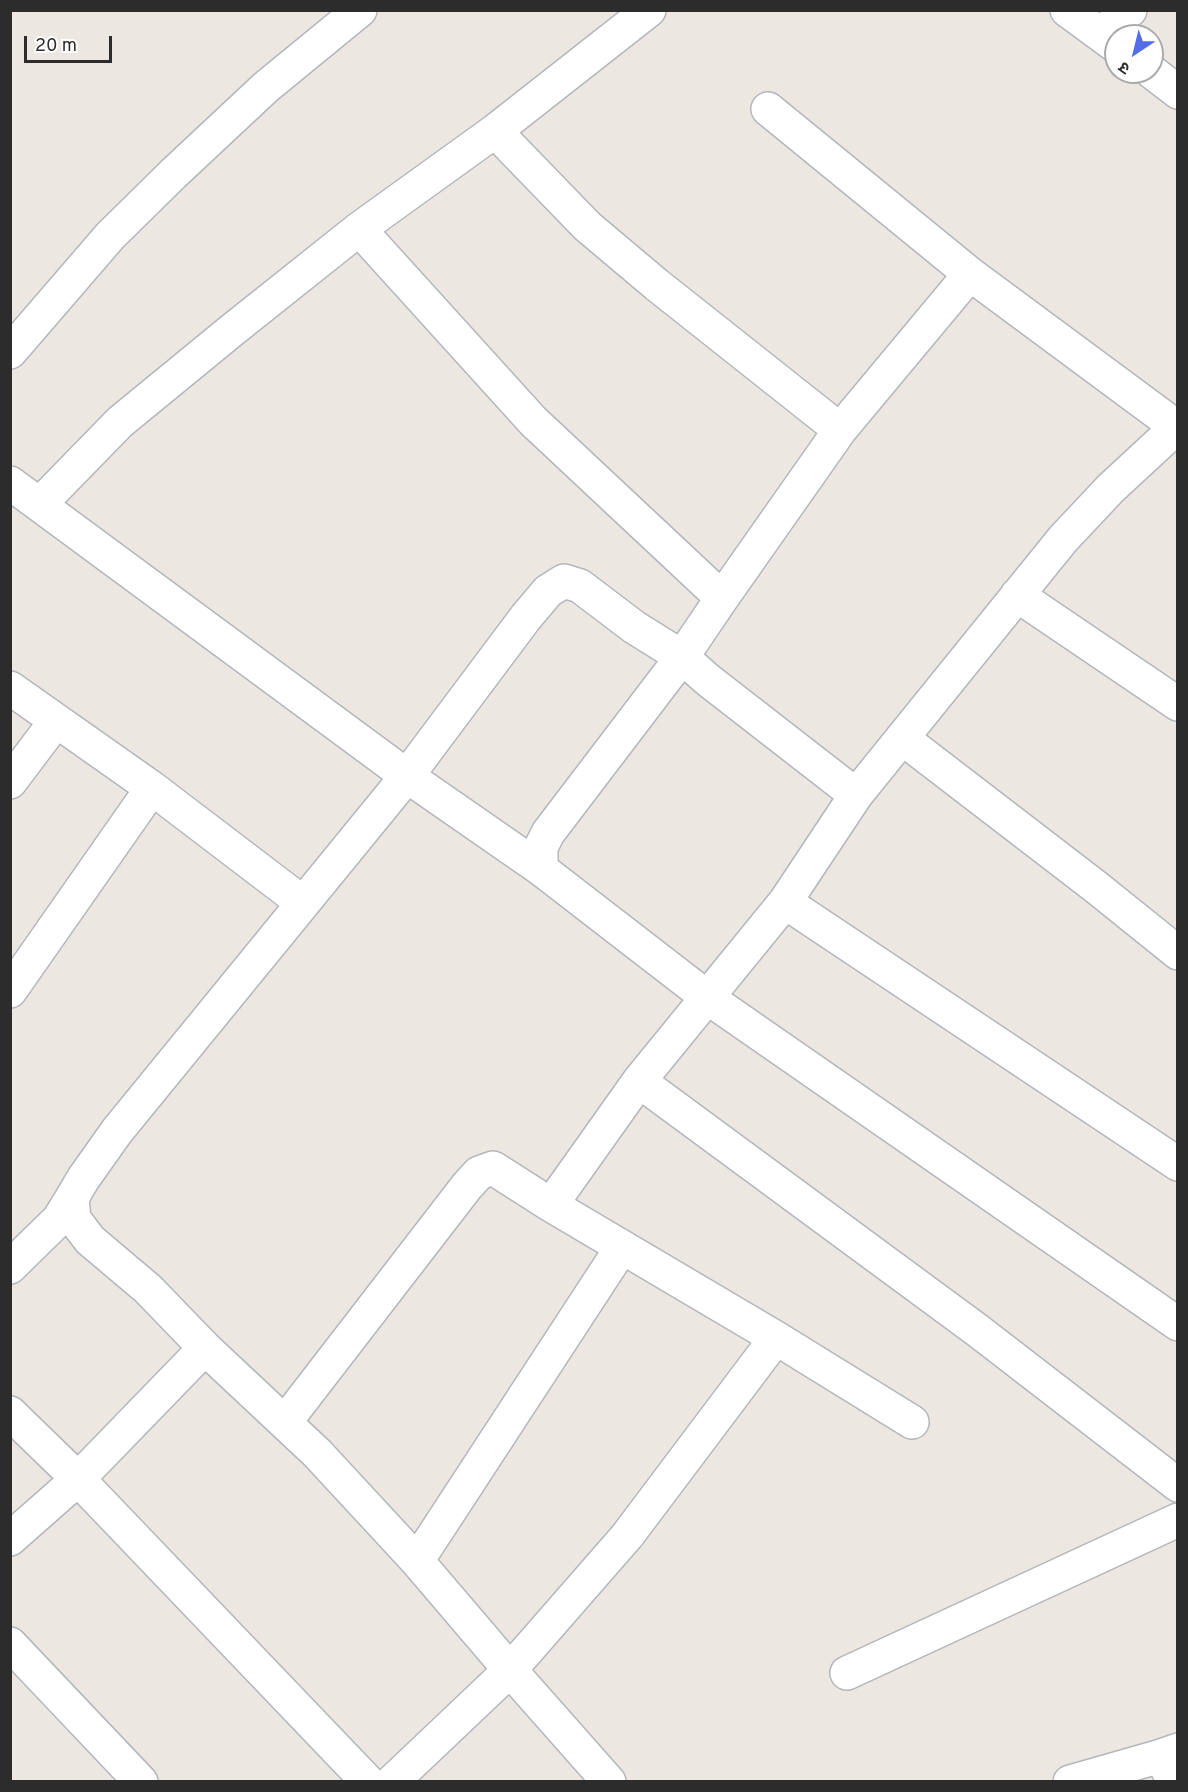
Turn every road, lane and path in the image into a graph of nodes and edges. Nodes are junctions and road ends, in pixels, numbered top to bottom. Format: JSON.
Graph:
{"nodes":[{"id":1,"x":360,"y":10,"type":"edge"},
{"id":2,"x":649,"y":10,"type":"edge"},
{"id":3,"x":1067,"y":10,"type":"edge"},
{"id":4,"x":1130,"y":10,"type":"edge"},
{"id":5,"x":1120,"y":24,"type":"edge"},
{"id":6,"x":1104,"y":37,"type":"edge"},
{"id":7,"x":1164,"y":81,"type":"edge"},
{"id":8,"x":1178,"y":92,"type":"edge"},
{"id":9,"x":768,"y":109,"type":"dead end"},
{"id":10,"x":495,"y":131,"type":"junction"},
{"id":11,"x":359,"y":229,"type":"junction"},
{"id":12,"x":970,"y":274,"type":"junction"},
{"id":13,"x":10,"y":351,"type":"edge"},
{"id":14,"x":1177,"y":427,"type":"edge"},
{"id":15,"x":840,"y":430,"type":"junction"},
{"id":16,"x":10,"y":483,"type":"edge"},
{"id":17,"x":40,"y":504,"type":"junction"},
{"id":18,"x":1017,"y":595,"type":"junction"},
{"id":19,"x":722,"y":598,"type":"junction"},
{"id":20,"x":682,"y":657,"type":"junction"},
{"id":21,"x":10,"y":688,"type":"edge"},
{"id":22,"x":1178,"y":704,"type":"edge"},
{"id":23,"x":56,"y":721,"type":"junction"},
{"id":24,"x":902,"y":738,"type":"junction"},
{"id":25,"x":407,"y":776,"type":"junction"},
{"id":26,"x":10,"y":782,"type":"edge"},
{"id":27,"x":152,"y":789,"type":"junction"},
{"id":28,"x":856,"y":795,"type":"junction"},
{"id":29,"x":541,"y":869,"type":"junction"},
{"id":30,"x":785,"y":902,"type":"junction"},
{"id":31,"x":303,"y":903,"type":"junction"},
{"id":32,"x":1178,"y":953,"type":"edge"},
{"id":33,"x":10,"y":991,"type":"edge"},
{"id":34,"x":708,"y":998,"type":"junction"},
{"id":35,"x":639,"y":1081,"type":"junction"},
{"id":36,"x":1178,"y":1164,"type":"edge"},
{"id":37,"x":72,"y":1198,"type":"junction"},
{"id":38,"x":551,"y":1205,"type":"junction"},
{"id":39,"x":622,"y":1247,"type":"junction"},
{"id":40,"x":10,"y":1267,"type":"edge"},
{"id":41,"x":1178,"y":1324,"type":"edge"},
{"id":42,"x":776,"y":1338,"type":"junction"},
{"id":43,"x":205,"y":1348,"type":"junction"},
{"id":44,"x":10,"y":1413,"type":"edge"},
{"id":45,"x":285,"y":1422,"type":"junction"},
{"id":46,"x":912,"y":1422,"type":"dead end"},
{"id":47,"x":78,"y":1479,"type":"junction"},
{"id":48,"x":1178,"y":1485,"type":"edge"},
{"id":49,"x":1178,"y":1520,"type":"edge"},
{"id":50,"x":10,"y":1539,"type":"edge"},
{"id":51,"x":417,"y":1561,"type":"junction"},
{"id":52,"x":10,"y":1644,"type":"edge"},
{"id":53,"x":510,"y":1670,"type":"junction"},
{"id":54,"x":847,"y":1673,"type":"dead end"},
{"id":55,"x":1171,"y":1762,"type":"edge"},
{"id":56,"x":141,"y":1782,"type":"edge"},
{"id":57,"x":368,"y":1782,"type":"edge"},
{"id":58,"x":392,"y":1782,"type":"edge"},
{"id":59,"x":609,"y":1782,"type":"edge"},
{"id":60,"x":1070,"y":1782,"type":"edge"}],
"edges":[{"from":1,"to":13,"type":"street"},
{"from":2,"to":10,"type":"street"},
{"from":3,"to":6,"type":"street"},
{"from":4,"to":5,"type":"street"},
{"from":7,"to":8,"type":"street"},
{"from":9,"to":12,"type":"street"},
{"from":10,"to":11,"type":"street"},
{"from":10,"to":15,"type":"street"},
{"from":11,"to":17,"type":"street"},
{"from":11,"to":19,"type":"street"},
{"from":12,"to":14,"type":"street"},
{"from":12,"to":15,"type":"street"},
{"from":14,"to":18,"type":"street"},
{"from":15,"to":19,"type":"street"},
{"from":16,"to":17,"type":"street"},
{"from":17,"to":25,"type":"street"},
{"from":18,"to":22,"type":"street"},
{"from":18,"to":24,"type":"street"},
{"from":19,"to":20,"type":"street"},
{"from":20,"to":25,"type":"street"},
{"from":20,"to":28,"type":"street"},
{"from":20,"to":29,"type":"street"},
{"from":21,"to":23,"type":"street"},
{"from":23,"to":26,"type":"street"},
{"from":23,"to":27,"type":"street"},
{"from":24,"to":28,"type":"street"},
{"from":24,"to":32,"type":"street"},
{"from":25,"to":29,"type":"street"},
{"from":25,"to":31,"type":"street"},
{"from":27,"to":31,"type":"street"},
{"from":27,"to":33,"type":"street"},
{"from":28,"to":30,"type":"street"},
{"from":29,"to":34,"type":"street"},
{"from":30,"to":34,"type":"street"},
{"from":30,"to":36,"type":"street"},
{"from":31,"to":37,"type":"street"},
{"from":34,"to":35,"type":"street"},
{"from":34,"to":41,"type":"street"},
{"from":35,"to":38,"type":"street"},
{"from":35,"to":48,"type":"street"},
{"from":37,"to":40,"type":"street"},
{"from":37,"to":43,"type":"street"},
{"from":38,"to":39,"type":"street"},
{"from":38,"to":45,"type":"street"},
{"from":39,"to":42,"type":"street"},
{"from":39,"to":51,"type":"street"},
{"from":42,"to":46,"type":"street"},
{"from":42,"to":53,"type":"street"},
{"from":43,"to":45,"type":"street"},
{"from":43,"to":47,"type":"street"},
{"from":44,"to":47,"type":"street"},
{"from":45,"to":51,"type":"street"},
{"from":47,"to":50,"type":"street"},
{"from":47,"to":57,"type":"street"},
{"from":49,"to":54,"type":"street"},
{"from":51,"to":53,"type":"street"},
{"from":52,"to":56,"type":"street"},
{"from":53,"to":58,"type":"street"},
{"from":53,"to":59,"type":"street"},
{"from":55,"to":60,"type":"street"}]}
